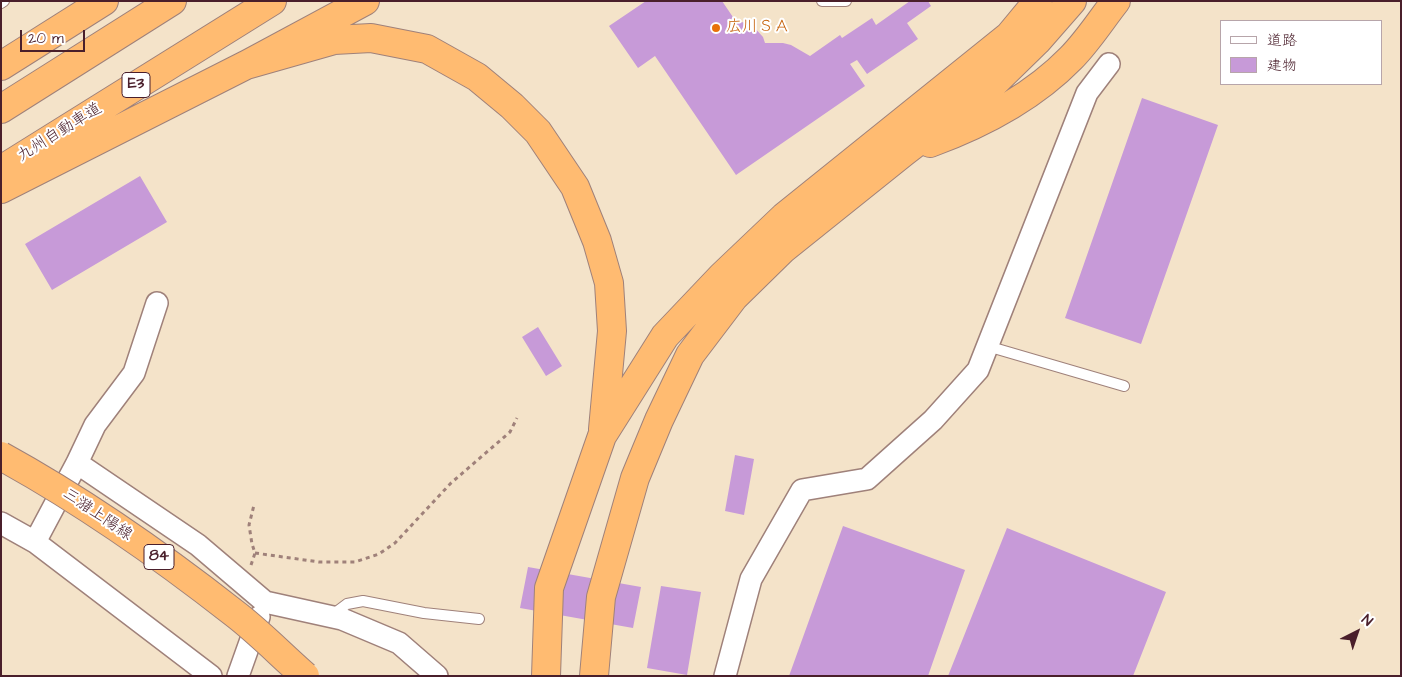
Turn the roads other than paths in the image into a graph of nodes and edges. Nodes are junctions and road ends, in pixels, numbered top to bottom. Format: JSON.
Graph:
{"nodes":[{"id":1,"x":104,"y":1,"type":"edge"},
{"id":2,"x":172,"y":1,"type":"edge"},
{"id":3,"x":272,"y":1,"type":"edge"},
{"id":4,"x":365,"y":1,"type":"edge"},
{"id":5,"x":822,"y":1,"type":"edge"},
{"id":6,"x":846,"y":1,"type":"edge"},
{"id":7,"x":1038,"y":1,"type":"edge"},
{"id":8,"x":1072,"y":1,"type":"edge"},
{"id":9,"x":1116,"y":1,"type":"edge"},
{"id":10,"x":1109,"y":64,"type":"dead end"},
{"id":11,"x":246,"y":65,"type":"junction"},
{"id":12,"x":1,"y":66,"type":"edge"},
{"id":13,"x":1,"y":109,"type":"edge"},
{"id":14,"x":904,"y":152,"type":"junction"},
{"id":15,"x":1,"y":170,"type":"edge"},
{"id":16,"x":1,"y":189,"type":"edge"},
{"id":17,"x":157,"y":303,"type":"dead end"},
{"id":18,"x":987,"y":346,"type":"junction"},
{"id":19,"x":1124,"y":386,"type":"dead end"},
{"id":20,"x":602,"y":436,"type":"junction"},
{"id":21,"x":1,"y":456,"type":"edge"},
{"id":22,"x":78,"y":463,"type":"junction"},
{"id":23,"x":1,"y":523,"type":"edge"},
{"id":24,"x":35,"y":542,"type":"junction"},
{"id":25,"x":265,"y":602,"type":"junction"},
{"id":26,"x":330,"y":616,"type":"junction"},
{"id":27,"x":479,"y":619,"type":"dead end"},
{"id":28,"x":211,"y":676,"type":"edge"},
{"id":29,"x":238,"y":676,"type":"edge"},
{"id":30,"x":305,"y":676,"type":"edge"},
{"id":31,"x":437,"y":676,"type":"edge"},
{"id":32,"x":546,"y":676,"type":"edge"},
{"id":33,"x":594,"y":676,"type":"edge"},
{"id":34,"x":725,"y":676,"type":"edge"}],
"edges":[{"from":1,"to":12,"type":"main road"},
{"from":2,"to":13,"type":"main road"},
{"from":3,"to":15,"type":"main road","name":"九州自動車道","number":"E3"},
{"from":4,"to":11,"type":"main road"},
{"from":5,"to":6,"type":"lane"},
{"from":7,"to":20,"type":"main road"},
{"from":8,"to":14,"type":"main road"},
{"from":9,"to":14,"type":"main road"},
{"from":10,"to":18,"type":"street"},
{"from":11,"to":16,"type":"main road"},
{"from":11,"to":20,"type":"main road"},
{"from":14,"to":33,"type":"main road"},
{"from":17,"to":22,"type":"street"},
{"from":18,"to":19,"type":"lane"},
{"from":18,"to":34,"type":"street"},
{"from":20,"to":32,"type":"main road"},
{"from":21,"to":30,"type":"main road","name":"三潴上陽線","number":"84","bridge":true},
{"from":22,"to":24,"type":"street"},
{"from":22,"to":25,"type":"street"},
{"from":23,"to":24,"type":"street"},
{"from":24,"to":28,"type":"street"},
{"from":25,"to":26,"type":"street"},
{"from":25,"to":29,"type":"street"},
{"from":26,"to":27,"type":"lane"},
{"from":26,"to":31,"type":"street"}]}
